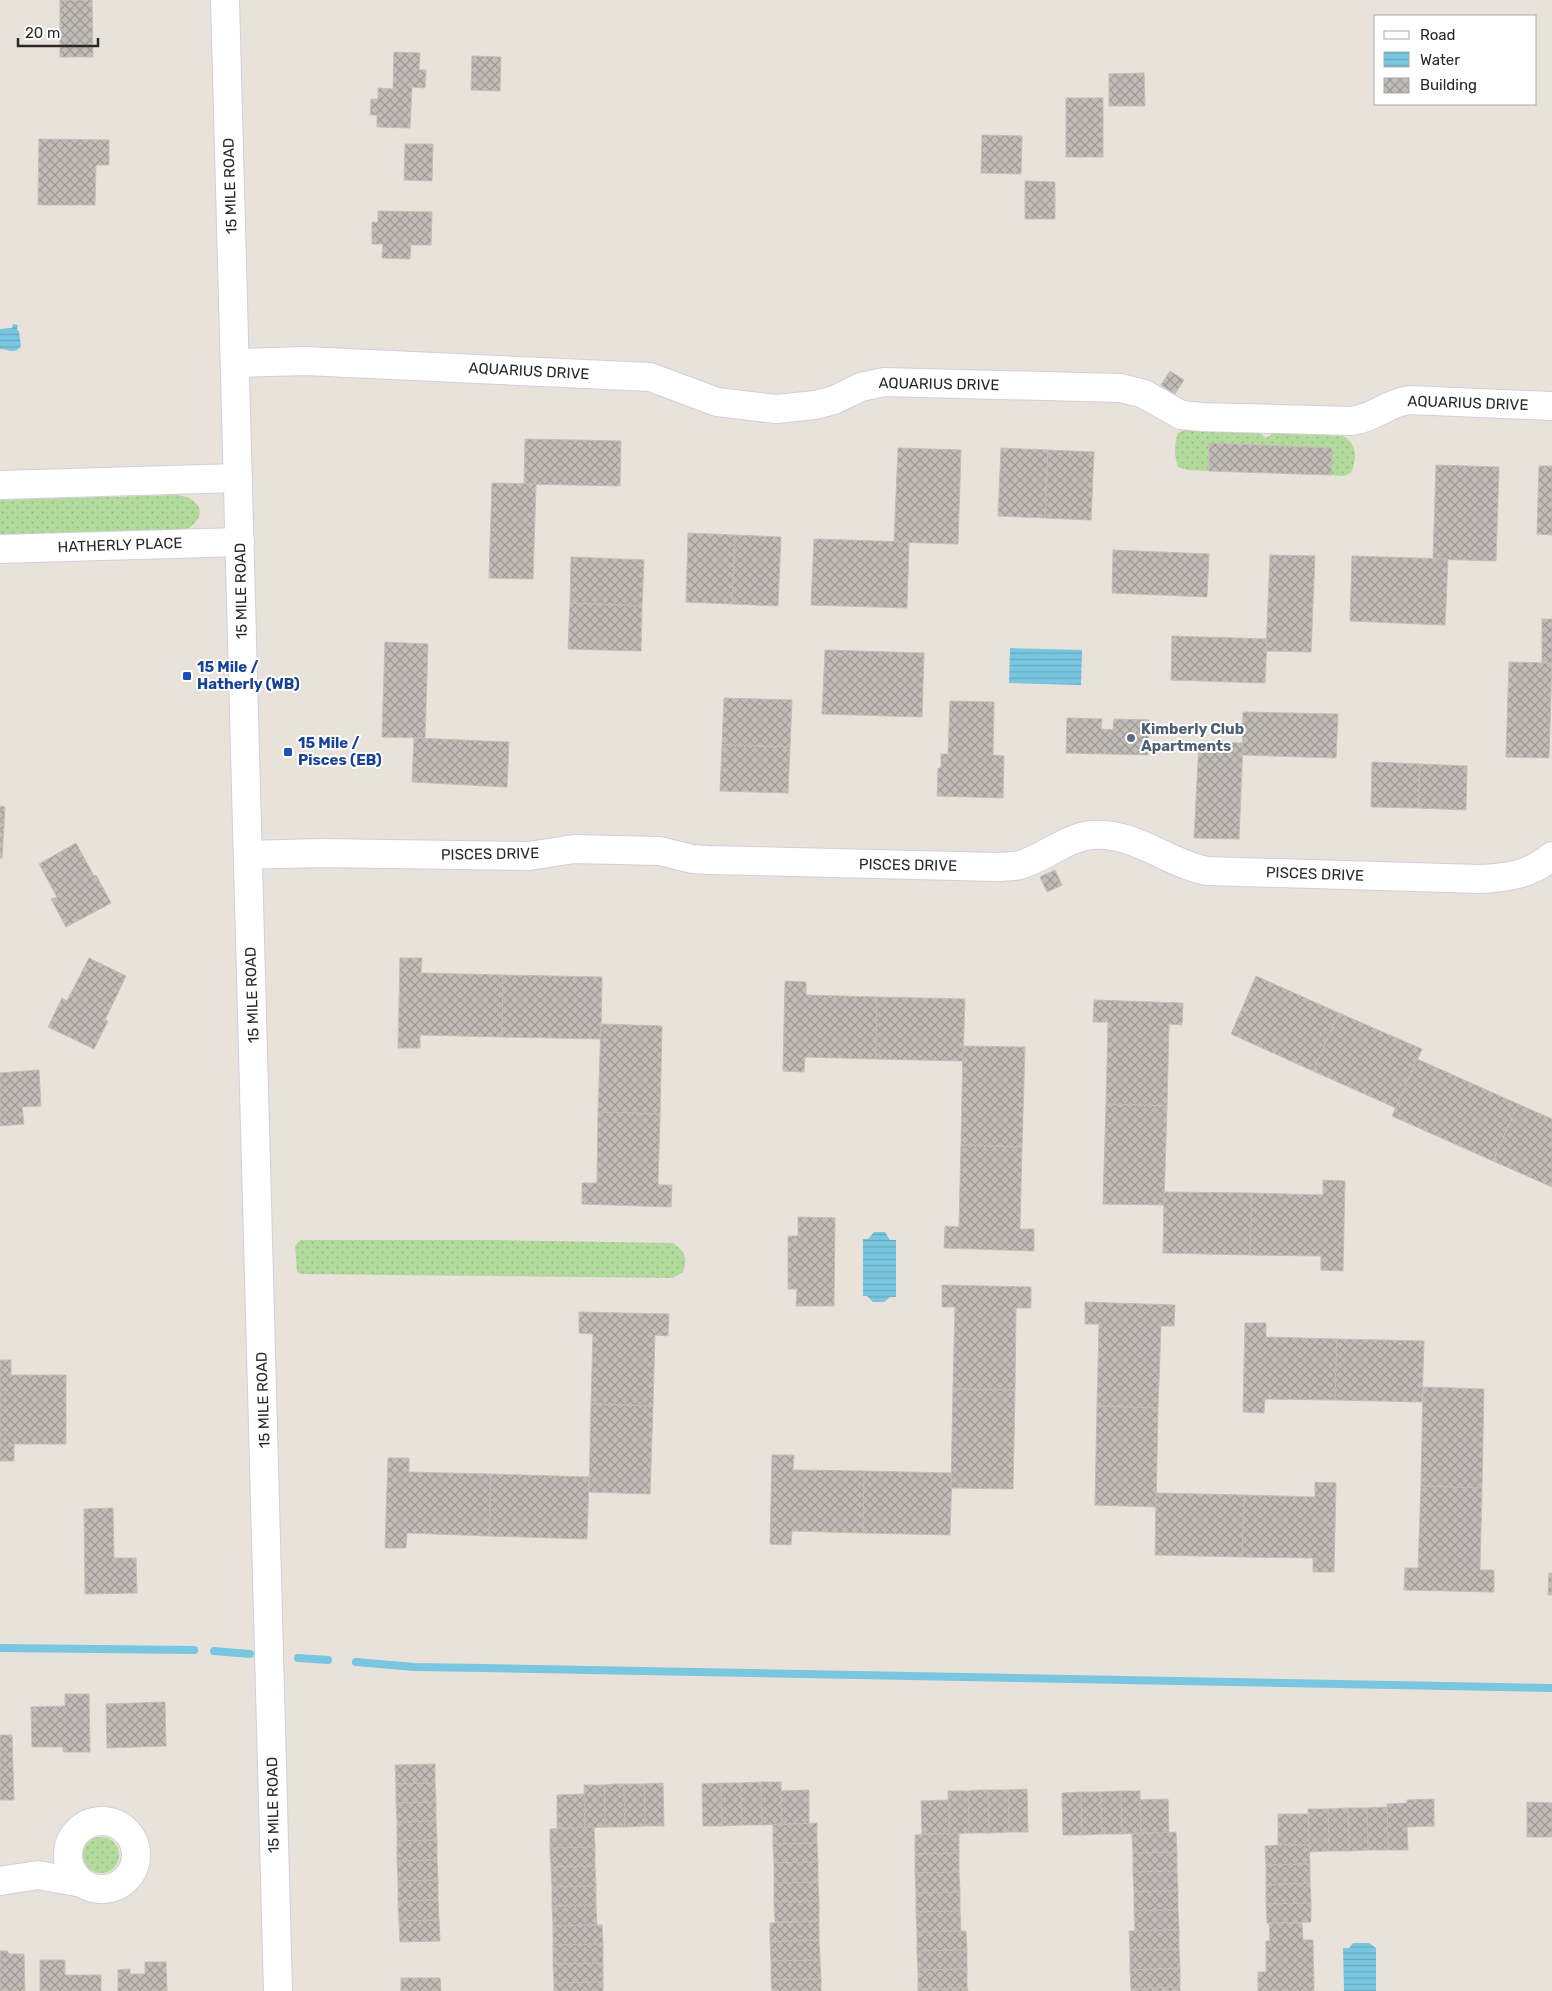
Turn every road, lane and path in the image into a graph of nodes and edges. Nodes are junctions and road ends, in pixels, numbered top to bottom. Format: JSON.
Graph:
{"nodes":[{"id":1,"x":225,"y":0,"type":"edge"},
{"id":2,"x":235,"y":362,"type":"junction"},
{"id":3,"x":1552,"y":406,"type":"edge"},
{"id":4,"x":238,"y":478,"type":"junction"},
{"id":5,"x":0,"y":485,"type":"edge"},
{"id":6,"x":240,"y":542,"type":"junction"},
{"id":7,"x":0,"y":549,"type":"edge"},
{"id":8,"x":248,"y":855,"type":"junction"},
{"id":9,"x":1552,"y":856,"type":"edge"},
{"id":10,"x":70,"y":1842,"type":"junction"},
{"id":11,"x":38,"y":1875,"type":"junction"},
{"id":12,"x":0,"y":1880,"type":"edge"},
{"id":13,"x":82,"y":1883,"type":"junction"},
{"id":14,"x":278,"y":1991,"type":"edge"}],
"edges":[{"from":1,"to":2,"type":"street","name":"15 MILE ROAD"},
{"from":2,"to":3,"type":"street","name":"AQUARIUS DRIVE"},
{"from":2,"to":4,"type":"street","name":"15 MILE ROAD"},
{"from":4,"to":5,"type":"street"},
{"from":4,"to":6,"type":"street","name":"15 MILE ROAD"},
{"from":6,"to":7,"type":"street","name":"HATHERLY PLACE"},
{"from":6,"to":8,"type":"street","name":"15 MILE ROAD"},
{"from":8,"to":9,"type":"street","name":"PISCES DRIVE"},
{"from":8,"to":14,"type":"street","name":"15 MILE ROAD"},
{"from":10,"to":11,"type":"street"},
{"from":10,"to":13,"type":"street"},
{"from":10,"to":13,"type":"street"},
{"from":11,"to":12,"type":"street"},
{"from":11,"to":13,"type":"street"}]}
